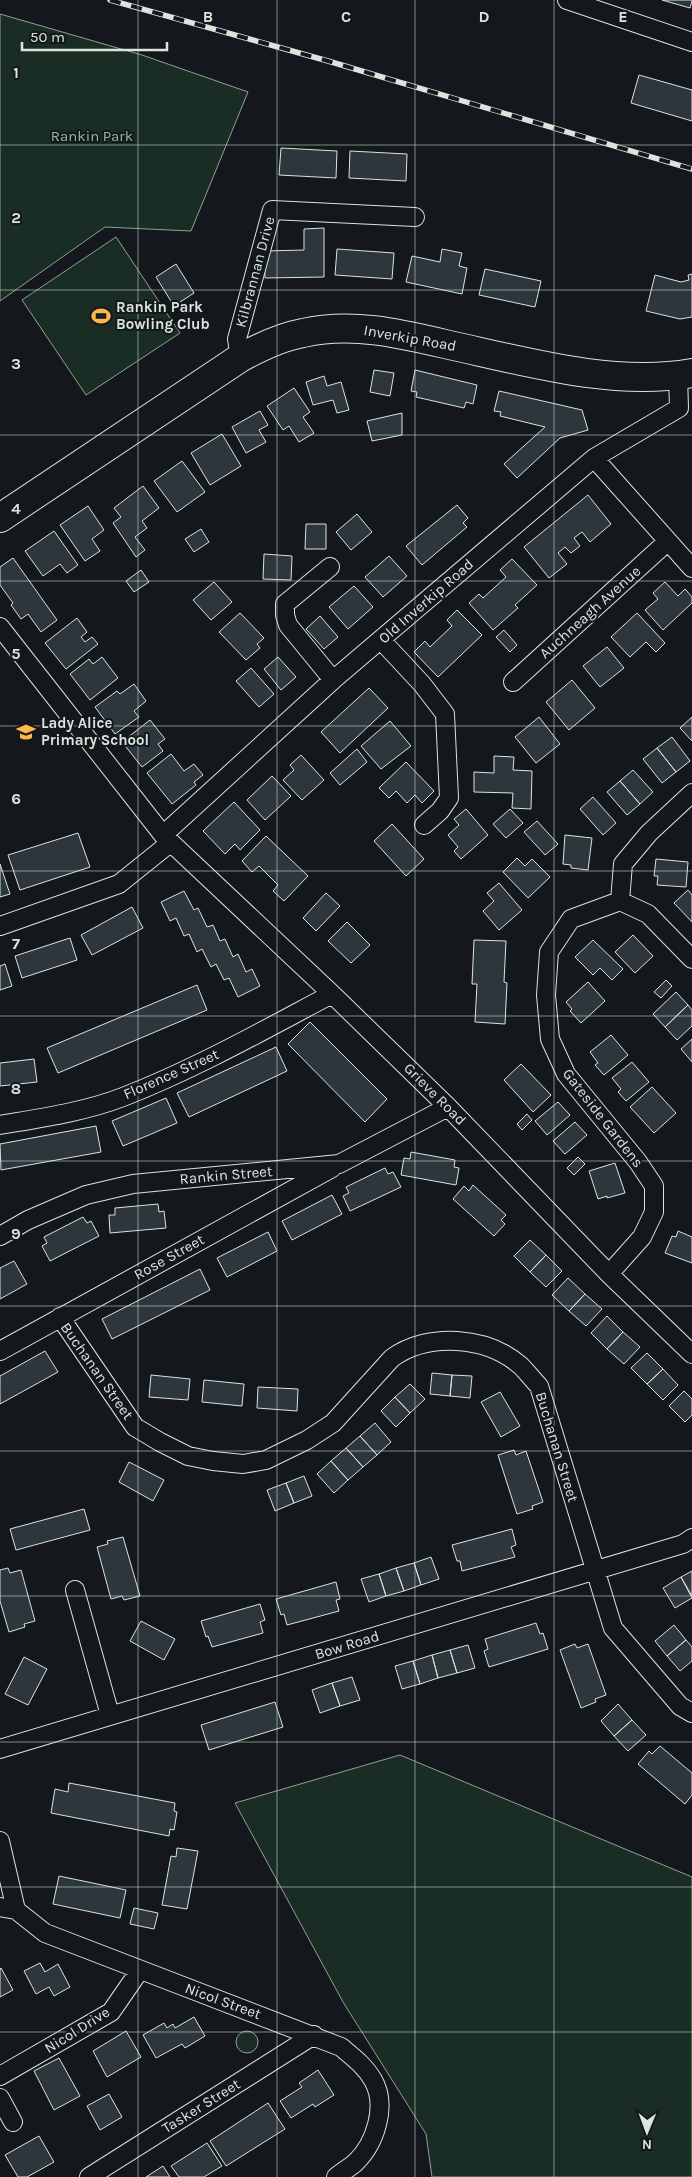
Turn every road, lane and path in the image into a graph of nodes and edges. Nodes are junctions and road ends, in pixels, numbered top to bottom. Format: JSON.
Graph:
{"nodes":[{"id":1,"x":567,"y":0,"type":"edge"},
{"id":2,"x":692,"y":42,"type":"edge"},
{"id":3,"x":415,"y":217,"type":"dead end"},
{"id":4,"x":240,"y":358,"type":"junction"},
{"id":5,"x":685,"y":374,"type":"edge"},
{"id":6,"x":594,"y":458,"type":"junction"},
{"id":7,"x":0,"y":518,"type":"edge"},
{"id":8,"x":667,"y":542,"type":"junction"},
{"id":9,"x":330,"y":567,"type":"dead end"},
{"id":10,"x":692,"y":568,"type":"edge"},
{"id":11,"x":0,"y":627,"type":"edge"},
{"id":12,"x":380,"y":640,"type":"junction"},
{"id":13,"x":333,"y":680,"type":"junction"},
{"id":14,"x":513,"y":682,"type":"dead end"},
{"id":15,"x":692,"y":793,"type":"edge"},
{"id":16,"x":424,"y":825,"type":"dead end"},
{"id":17,"x":166,"y":839,"type":"junction"},
{"id":18,"x":620,"y":901,"type":"junction"},
{"id":19,"x":0,"y":926,"type":"edge"},
{"id":20,"x":692,"y":959,"type":"edge"},
{"id":21,"x":332,"y":994,"type":"junction"},
{"id":22,"x":448,"y":1107,"type":"junction"},
{"id":23,"x":0,"y":1125,"type":"edge"},
{"id":24,"x":339,"y":1164,"type":"junction"},
{"id":25,"x":0,"y":1236,"type":"edge"},
{"id":26,"x":609,"y":1274,"type":"junction"},
{"id":27,"x":60,"y":1317,"type":"junction"},
{"id":28,"x":0,"y":1351,"type":"edge"},
{"id":29,"x":692,"y":1354,"type":"edge"},
{"id":30,"x":692,"y":1538,"type":"edge"},
{"id":31,"x":595,"y":1571,"type":"junction"},
{"id":32,"x":75,"y":1590,"type":"dead end"},
{"id":33,"x":692,"y":1713,"type":"edge"},
{"id":34,"x":110,"y":1715,"type":"junction"},
{"id":35,"x":0,"y":1749,"type":"edge"},
{"id":36,"x":0,"y":1841,"type":"edge"},
{"id":37,"x":8,"y":1908,"type":"edge"},
{"id":38,"x":140,"y":1970,"type":"junction"},
{"id":39,"x":314,"y":2035,"type":"junction"},
{"id":40,"x":0,"y":2076,"type":"edge"},
{"id":41,"x":0,"y":2098,"type":"edge"},
{"id":42,"x":13,"y":2122,"type":"dead end"},
{"id":43,"x":88,"y":2177,"type":"edge"},
{"id":44,"x":336,"y":2177,"type":"edge"}],
"edges":[{"from":1,"to":2,"type":"street"},
{"from":3,"to":4,"type":"street","name":"Kilbrannan Drive"},
{"from":4,"to":5,"type":"highway","name":"Inverkip Road"},
{"from":4,"to":7,"type":"highway","name":"Inverkip Road"},
{"from":5,"to":6,"type":"street","name":"Old Inverkip Road"},
{"from":6,"to":8,"type":"street"},
{"from":6,"to":12,"type":"street","name":"Old Inverkip Road"},
{"from":8,"to":10,"type":"street"},
{"from":8,"to":14,"type":"street","name":"Auchneagh Avenue"},
{"from":9,"to":13,"type":"street"},
{"from":11,"to":17,"type":"street","name":"Grieve Road"},
{"from":12,"to":13,"type":"street","name":"Old Inverkip Road"},
{"from":12,"to":16,"type":"street"},
{"from":13,"to":17,"type":"street","name":"Old Inverkip Road"},
{"from":15,"to":18,"type":"street"},
{"from":17,"to":19,"type":"street","name":"Old Inverkip Road"},
{"from":17,"to":21,"type":"street","name":"Grieve Road"},
{"from":18,"to":20,"type":"street"},
{"from":18,"to":26,"type":"street","name":"Gateside Gardens"},
{"from":21,"to":22,"type":"street","name":"Grieve Road"},
{"from":21,"to":23,"type":"street","name":"Florence Street"},
{"from":22,"to":24,"type":"street","name":"Rankin Street"},
{"from":22,"to":26,"type":"street","name":"Grieve Road"},
{"from":24,"to":25,"type":"street","name":"Rankin Street"},
{"from":24,"to":27,"type":"street","name":"Rose Street"},
{"from":26,"to":29,"type":"street","name":"Grieve Road"},
{"from":27,"to":28,"type":"street","name":"Rose Street"},
{"from":27,"to":31,"type":"street","name":"Buchanan Street"},
{"from":30,"to":31,"type":"street","name":"Bow Road"},
{"from":31,"to":33,"type":"street","name":"Buchanan Street"},
{"from":31,"to":34,"type":"street","name":"Bow Road"},
{"from":32,"to":34,"type":"street"},
{"from":34,"to":35,"type":"street","name":"Bow Road"},
{"from":36,"to":37,"type":"street","name":"Nicol Street"},
{"from":37,"to":38,"type":"street","name":"Nicol Street"},
{"from":38,"to":39,"type":"street","name":"Nicol Street"},
{"from":38,"to":40,"type":"street","name":"Nicol Drive"},
{"from":39,"to":43,"type":"street","name":"Tasker Street"},
{"from":39,"to":44,"type":"street","name":"Nicol Street"},
{"from":41,"to":42,"type":"street"}]}
